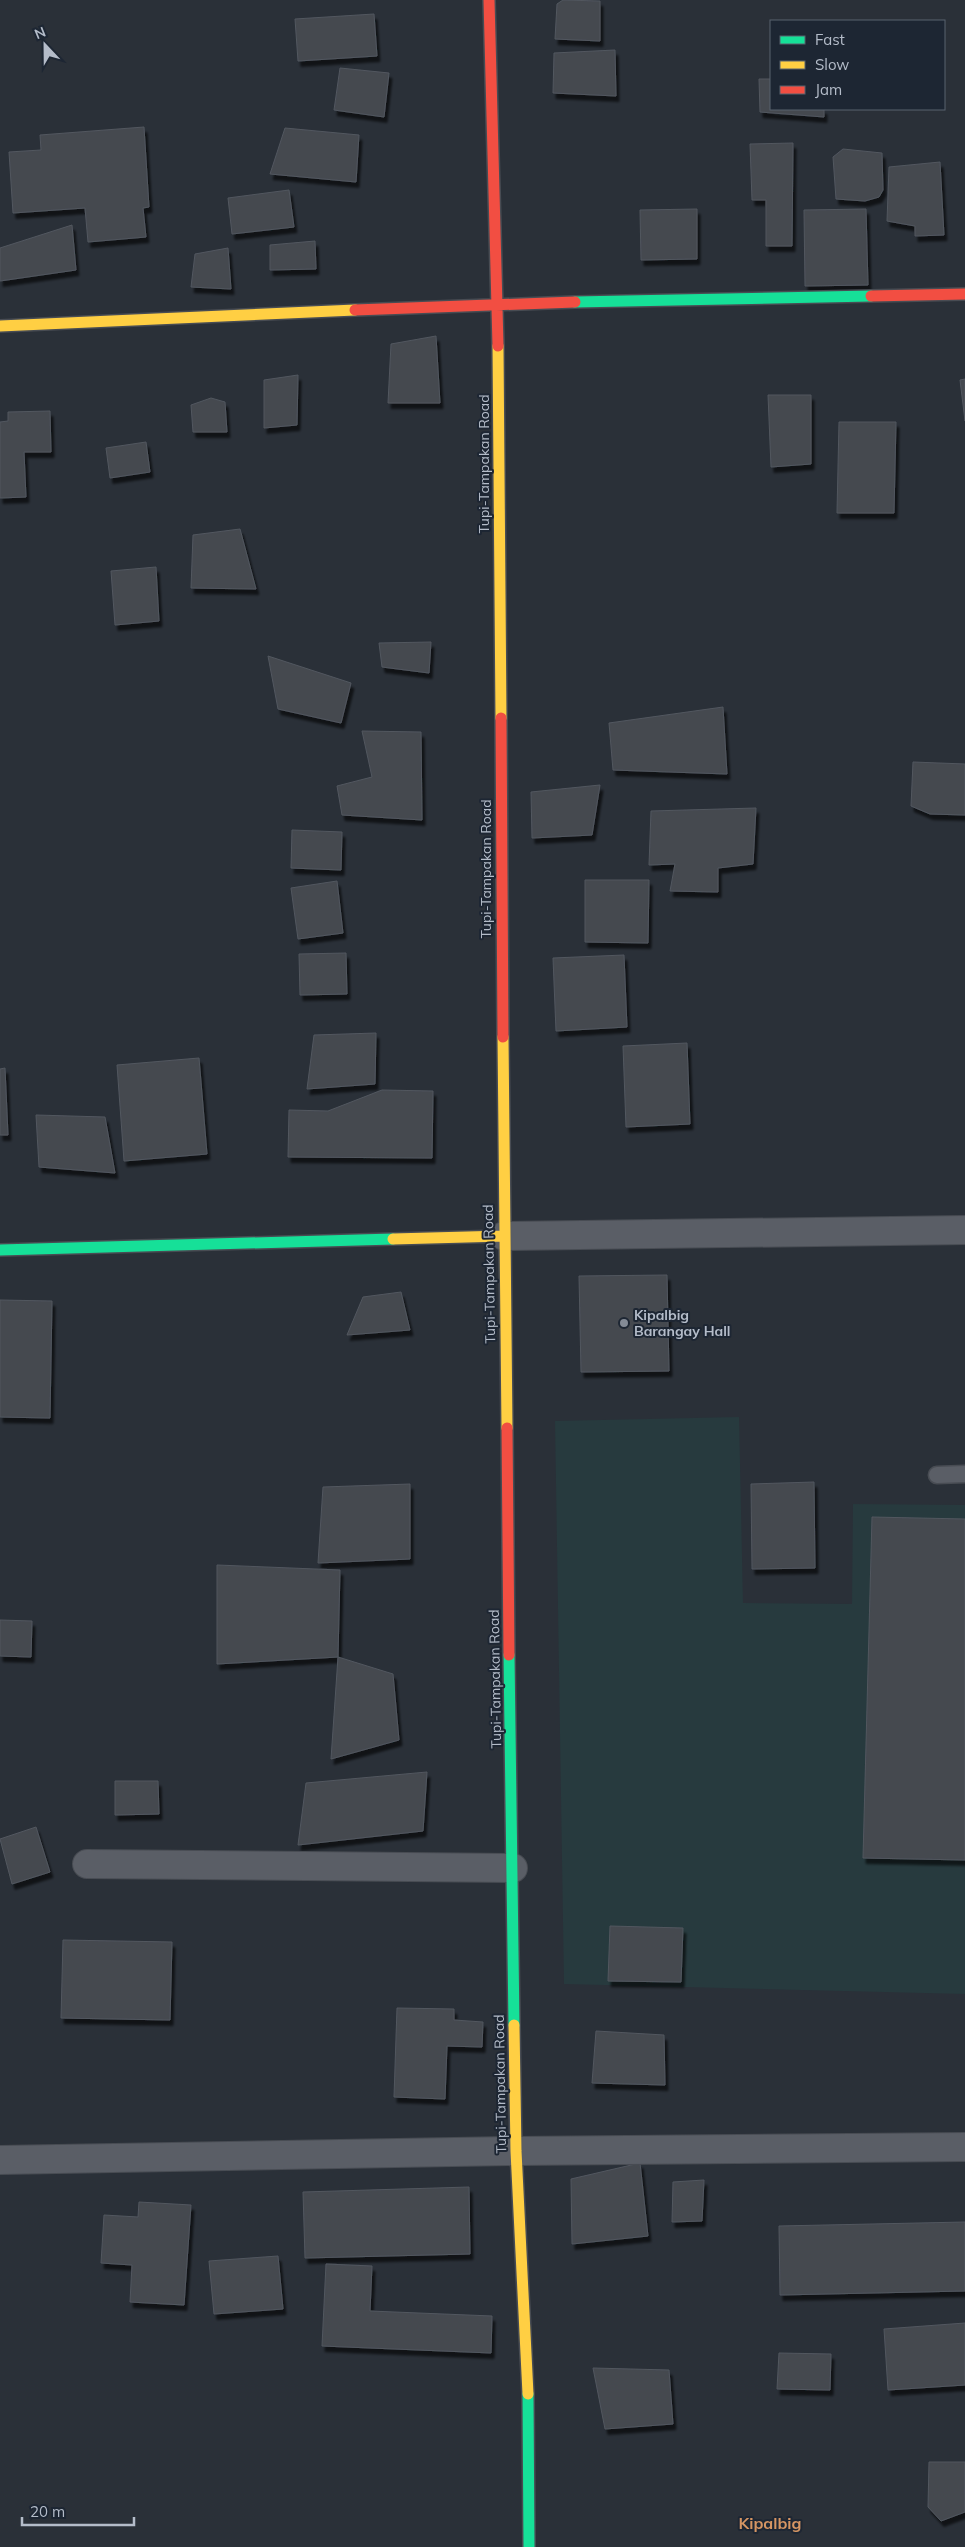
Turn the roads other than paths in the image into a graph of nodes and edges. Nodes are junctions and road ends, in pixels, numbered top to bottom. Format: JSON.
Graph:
{"nodes":[{"id":1,"x":488,"y":0,"type":"edge"},
{"id":2,"x":965,"y":294,"type":"edge"},
{"id":3,"x":498,"y":304,"type":"junction"},
{"id":4,"x":0,"y":326,"type":"edge"},
{"id":5,"x":965,"y":1230,"type":"edge"},
{"id":6,"x":504,"y":1236,"type":"junction"},
{"id":7,"x":0,"y":1250,"type":"edge"},
{"id":8,"x":965,"y":1474,"type":"edge"},
{"id":9,"x":937,"y":1475,"type":"dead end"},
{"id":10,"x":87,"y":1864,"type":"dead end"},
{"id":11,"x":513,"y":1868,"type":"junction"},
{"id":12,"x":965,"y":2147,"type":"edge"},
{"id":13,"x":516,"y":2151,"type":"junction"},
{"id":14,"x":0,"y":2160,"type":"edge"},
{"id":15,"x":529,"y":2547,"type":"edge"}],
"edges":[{"from":1,"to":3,"type":"main road","name":"Tupi-Tampakan Road"},
{"from":2,"to":3,"type":"main road"},
{"from":3,"to":4,"type":"main road"},
{"from":3,"to":6,"type":"main road","name":"Tupi-Tampakan Road"},
{"from":5,"to":6,"type":"street"},
{"from":6,"to":7,"type":"main road"},
{"from":6,"to":11,"type":"main road","name":"Tupi-Tampakan Road"},
{"from":8,"to":9,"type":"lane"},
{"from":10,"to":11,"type":"street"},
{"from":11,"to":13,"type":"main road","name":"Tupi-Tampakan Road"},
{"from":12,"to":13,"type":"street"},
{"from":13,"to":14,"type":"street"},
{"from":13,"to":15,"type":"main road","name":"Tupi-Tampakan Road"}]}
